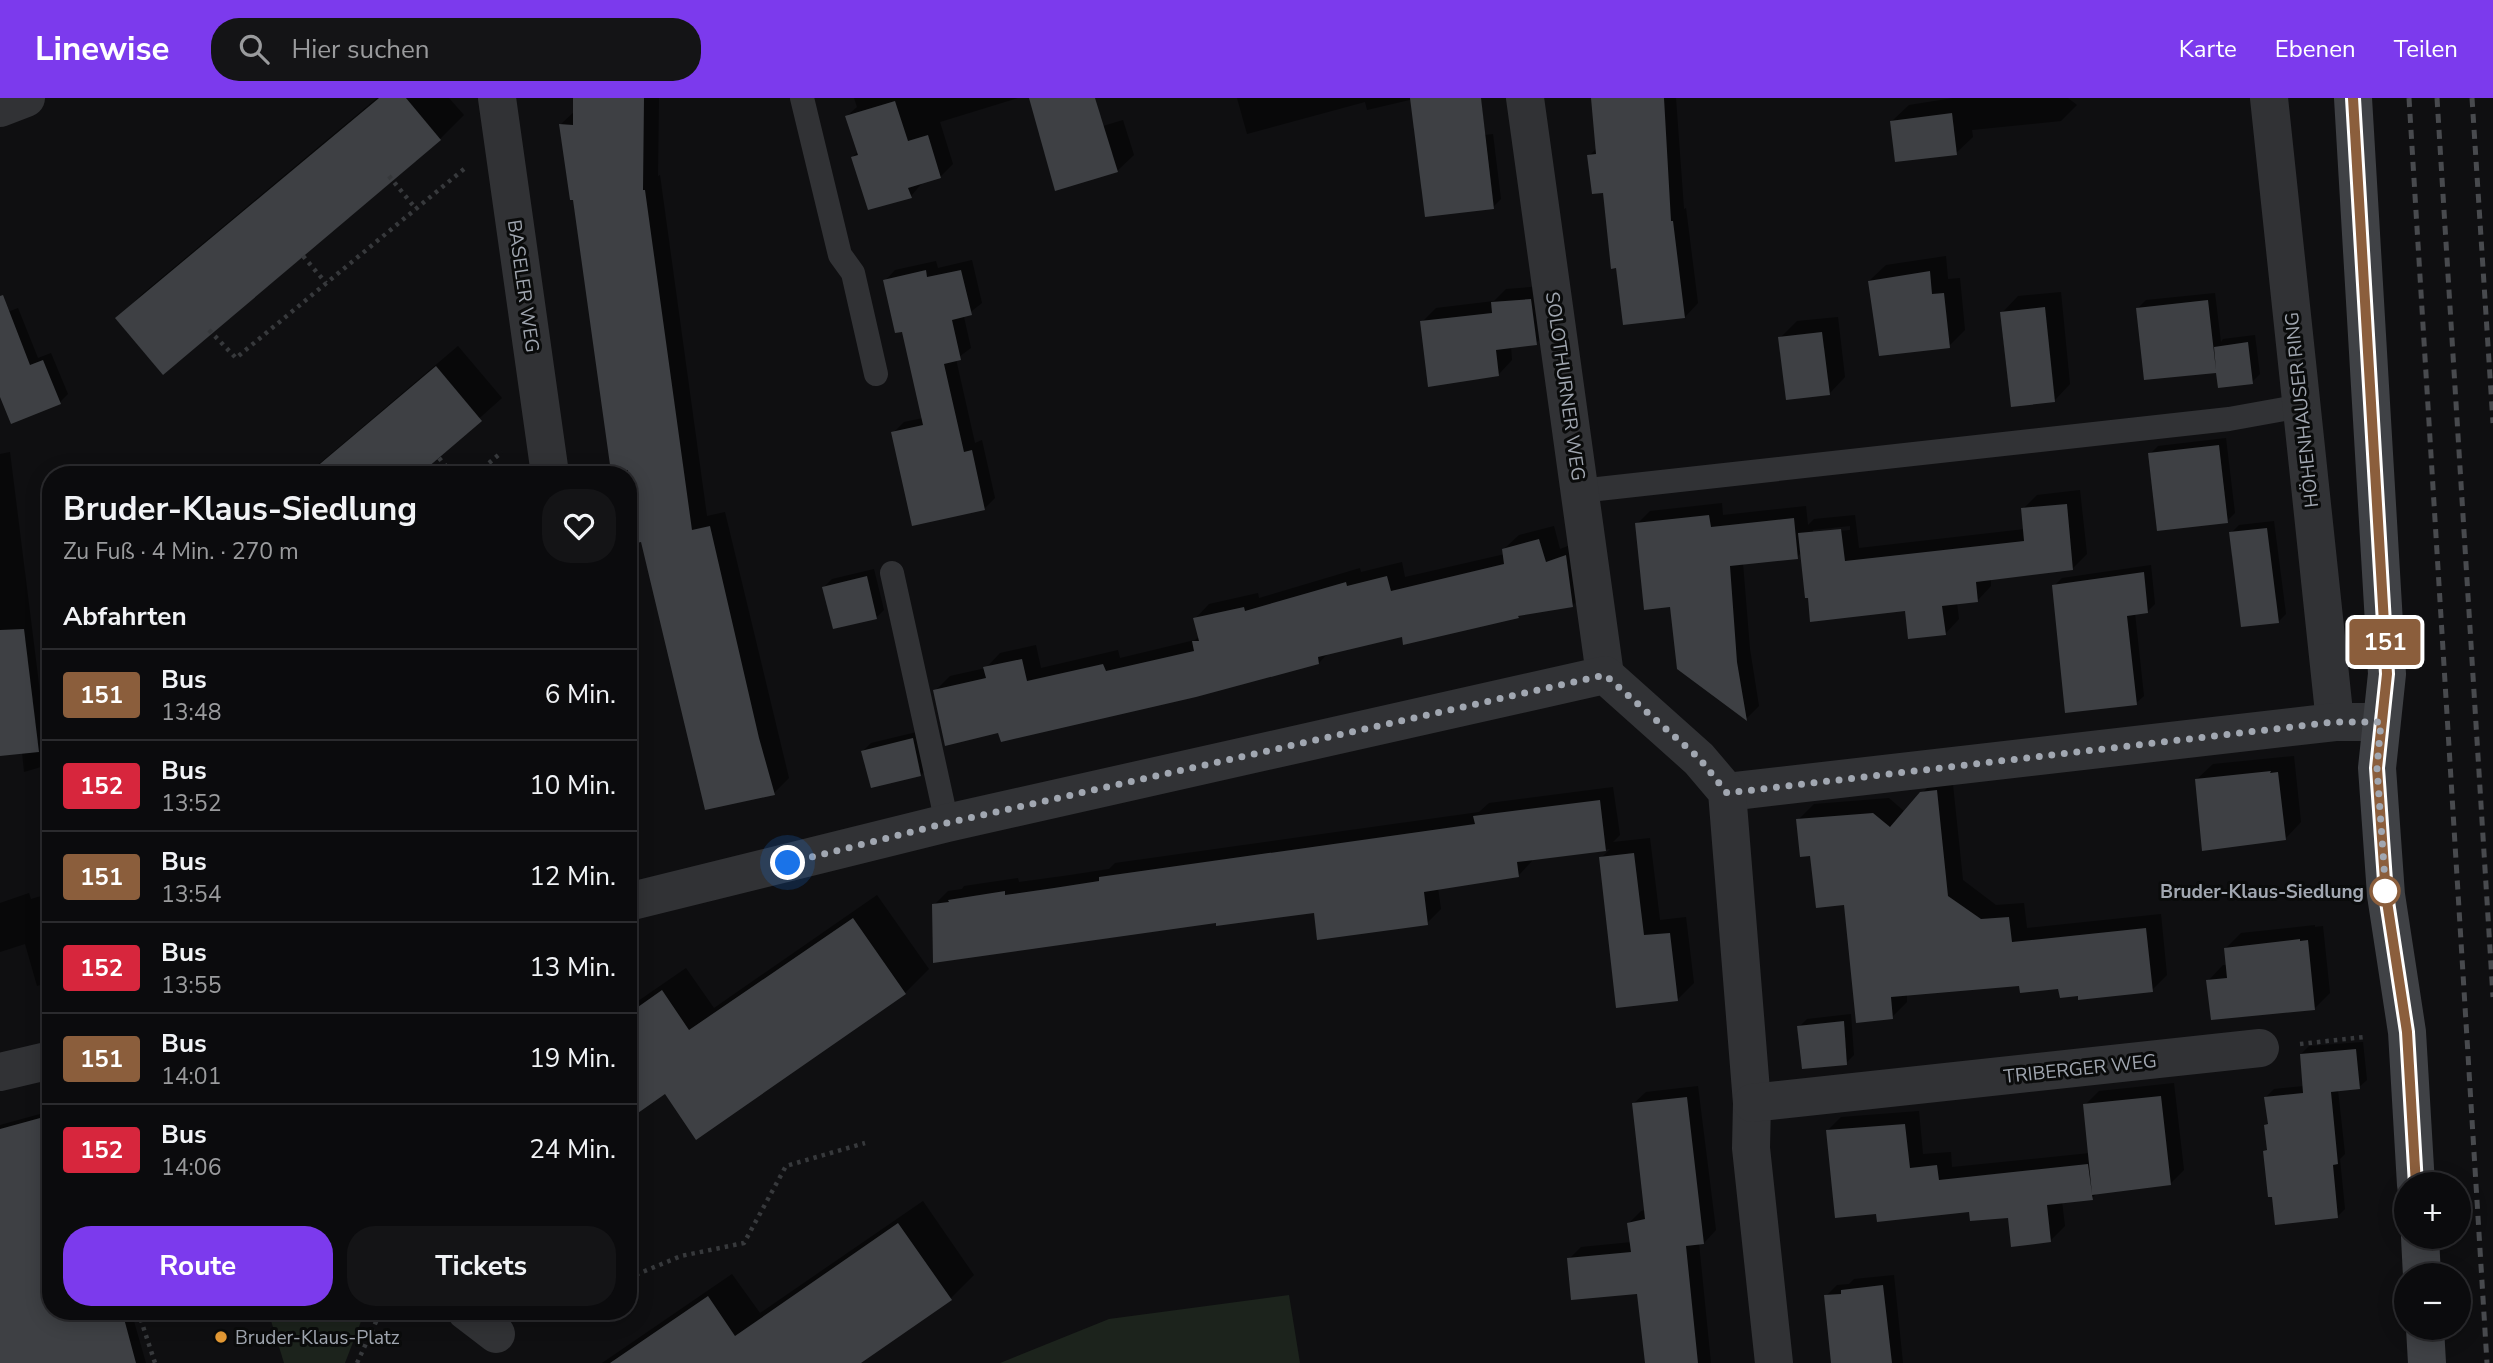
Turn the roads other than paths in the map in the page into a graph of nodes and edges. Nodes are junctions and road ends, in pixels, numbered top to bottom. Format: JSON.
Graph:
{"nodes":[{"id":1,"x":26,"y":98,"type":"edge"},
{"id":2,"x":497,"y":98,"type":"edge"},
{"id":3,"x":802,"y":98,"type":"edge"},
{"id":4,"x":1525,"y":98,"type":"edge"},
{"id":5,"x":2269,"y":98,"type":"edge"},
{"id":6,"x":2353,"y":98,"type":"edge"},
{"id":7,"x":0,"y":108,"type":"edge"},
{"id":8,"x":876,"y":374,"type":"dead end"},
{"id":9,"x":2301,"y":406,"type":"junction"},
{"id":10,"x":549,"y":466,"type":"edge"},
{"id":11,"x":1580,"y":491,"type":"junction"},
{"id":12,"x":892,"y":573,"type":"dead end"},
{"id":13,"x":1605,"y":675,"type":"junction"},
{"id":14,"x":2334,"y":722,"type":"junction"},
{"id":15,"x":2381,"y":722,"type":"junction"},
{"id":16,"x":1727,"y":793,"type":"junction"},
{"id":17,"x":947,"y":823,"type":"junction"},
{"id":18,"x":637,"y":900,"type":"edge"},
{"id":19,"x":2259,"y":1048,"type":"road end"},
{"id":20,"x":42,"y":1060,"type":"edge"},
{"id":21,"x":2,"y":1062,"type":"edge"},
{"id":22,"x":1752,"y":1103,"type":"junction"},
{"id":23,"x":2415,"y":1172,"type":"edge"},
{"id":24,"x":478,"y":1320,"type":"edge"},
{"id":25,"x":496,"y":1334,"type":"dead end"},
{"id":26,"x":2426,"y":1340,"type":"edge"},
{"id":27,"x":1774,"y":1363,"type":"edge"},
{"id":28,"x":2427,"y":1363,"type":"edge"}],
"edges":[{"from":1,"to":7,"type":"street"},
{"from":2,"to":10,"type":"street","name":"BASELER WEG"},
{"from":3,"to":8,"type":"lane"},
{"from":4,"to":11,"type":"street","name":"SOLOTHURNER WEG"},
{"from":5,"to":9,"type":"street","name":"HÖHENHAUSER RING"},
{"from":6,"to":15,"type":"street"},
{"from":9,"to":11,"type":"lane"},
{"from":9,"to":14,"type":"street","name":"HÖHENHAUSER RING"},
{"from":11,"to":13,"type":"street","name":"SOLOTHURNER WEG"},
{"from":12,"to":17,"type":"lane"},
{"from":13,"to":16,"type":"street"},
{"from":13,"to":17,"type":"street"},
{"from":14,"to":15,"type":"street"},
{"from":14,"to":16,"type":"street"},
{"from":15,"to":23,"type":"street"},
{"from":16,"to":22,"type":"street"},
{"from":17,"to":18,"type":"street"},
{"from":19,"to":22,"type":"street","name":"TRIBERGER WEG"},
{"from":20,"to":21,"type":"street"},
{"from":22,"to":27,"type":"street"},
{"from":24,"to":25,"type":"street"},
{"from":26,"to":28,"type":"street"}]}
